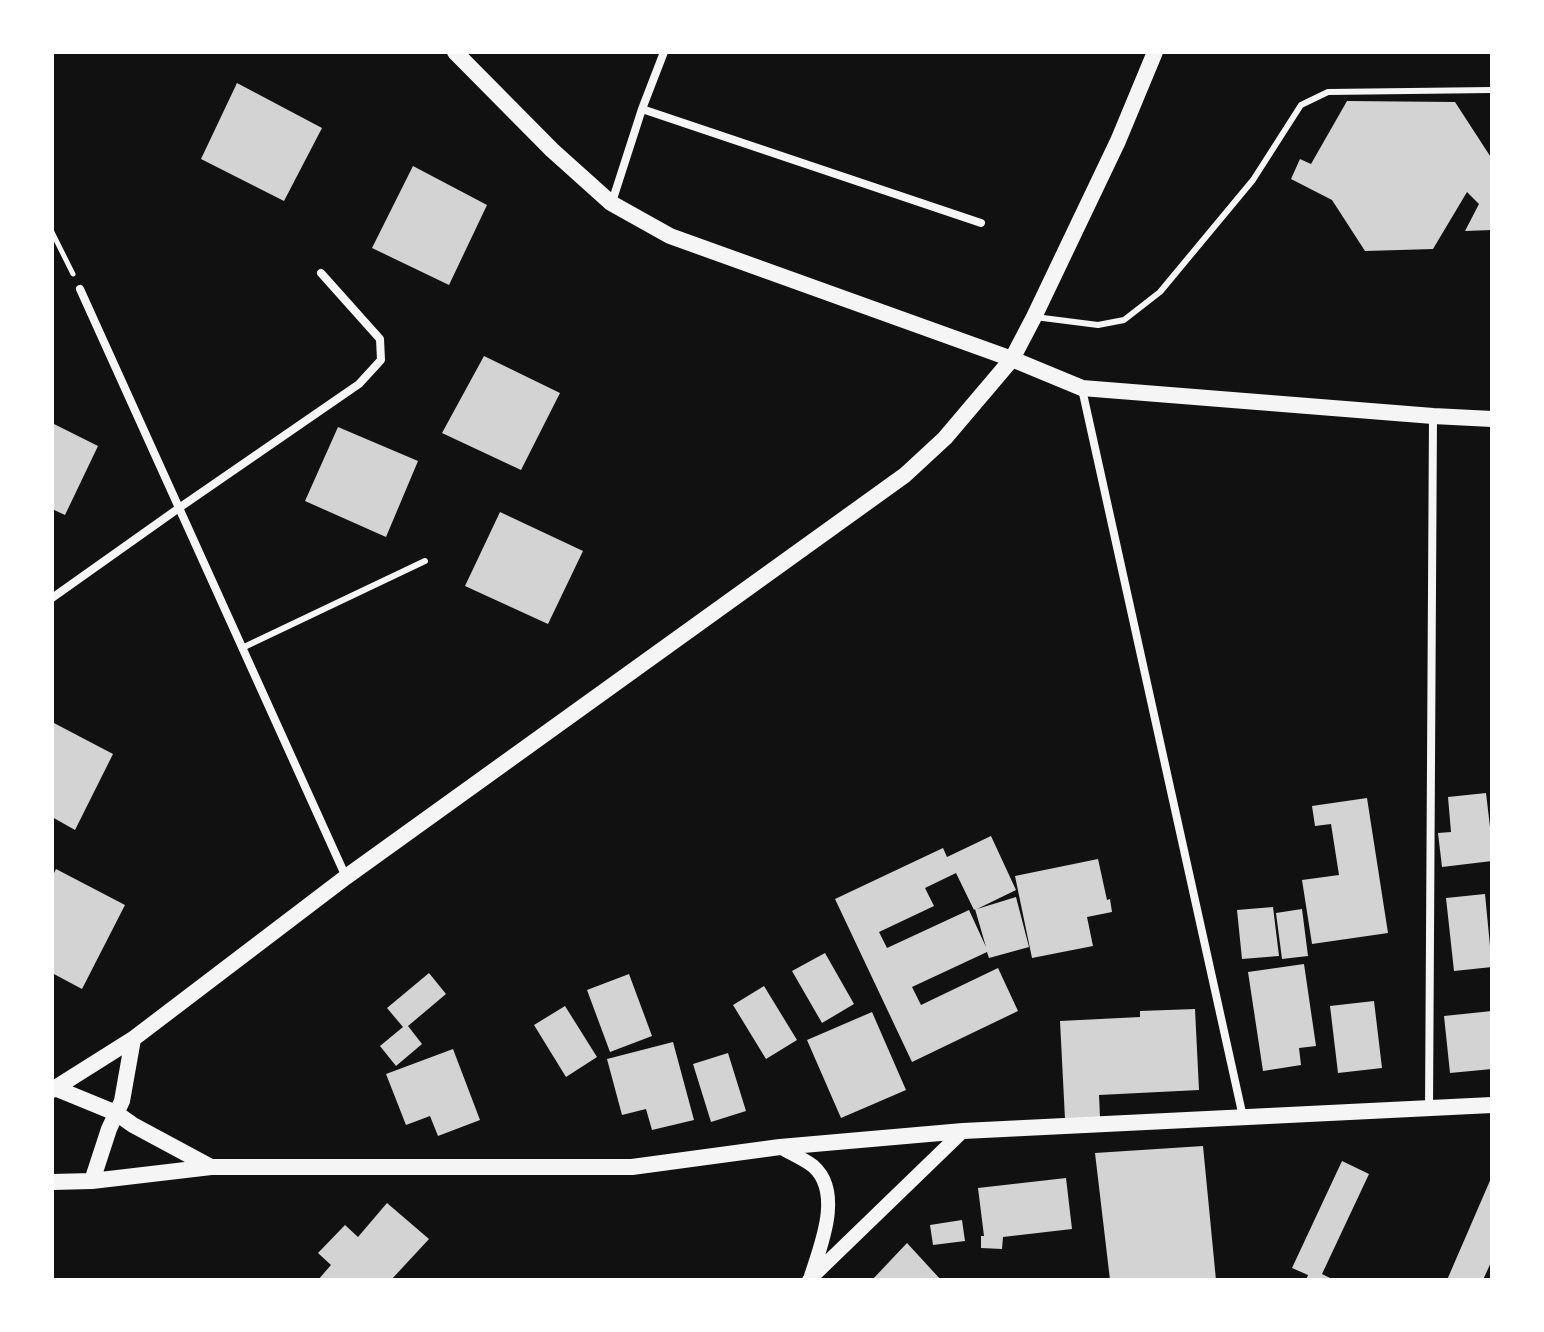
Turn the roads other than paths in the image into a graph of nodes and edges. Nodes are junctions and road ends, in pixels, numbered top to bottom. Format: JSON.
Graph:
{"nodes":[{"id":1,"x":455,"y":52,"type":"edge"},
{"id":2,"x":664,"y":52,"type":"edge"},
{"id":3,"x":1155,"y":52,"type":"edge"},
{"id":4,"x":1492,"y":90,"type":"edge"},
{"id":5,"x":642,"y":109,"type":"junction"},
{"id":6,"x":611,"y":203,"type":"junction"},
{"id":7,"x":981,"y":223,"type":"dead end"},
{"id":8,"x":321,"y":273,"type":"dead end"},
{"id":9,"x":80,"y":289,"type":"road end"},
{"id":10,"x":1034,"y":317,"type":"junction"},
{"id":11,"x":1012,"y":359,"type":"junction"},
{"id":12,"x":1082,"y":388,"type":"junction"},
{"id":13,"x":1433,"y":416,"type":"junction"},
{"id":14,"x":1492,"y":419,"type":"edge"},
{"id":15,"x":179,"y":508,"type":"junction"},
{"id":16,"x":425,"y":561,"type":"dead end"},
{"id":17,"x":52,"y":598,"type":"edge"},
{"id":18,"x":242,"y":648,"type":"junction"},
{"id":19,"x":346,"y":877,"type":"junction"},
{"id":20,"x":133,"y":1039,"type":"junction"},
{"id":21,"x":54,"y":1089,"type":"edge"},
{"id":22,"x":1492,"y":1105,"type":"edge"},
{"id":23,"x":1429,"y":1110,"type":"junction"},
{"id":24,"x":116,"y":1113,"type":"junction"},
{"id":25,"x":1243,"y":1117,"type":"junction"},
{"id":26,"x":963,"y":1131,"type":"junction"},
{"id":27,"x":780,"y":1147,"type":"junction"},
{"id":28,"x":211,"y":1167,"type":"junction"},
{"id":29,"x":92,"y":1181,"type":"junction"},
{"id":30,"x":52,"y":1182,"type":"edge"},
{"id":31,"x":809,"y":1280,"type":"edge"}],
"edges":[{"from":1,"to":6,"type":"main road"},
{"from":2,"to":5,"type":"street"},
{"from":3,"to":10,"type":"main road"},
{"from":4,"to":10,"type":"lane"},
{"from":5,"to":6,"type":"street"},
{"from":5,"to":7,"type":"street"},
{"from":6,"to":11,"type":"main road"},
{"from":8,"to":15,"type":"street"},
{"from":9,"to":15,"type":"street"},
{"from":10,"to":11,"type":"main road"},
{"from":11,"to":12,"type":"main road"},
{"from":11,"to":19,"type":"main road"},
{"from":12,"to":13,"type":"main road"},
{"from":12,"to":25,"type":"street"},
{"from":13,"to":14,"type":"main road"},
{"from":13,"to":23,"type":"street"},
{"from":15,"to":17,"type":"street"},
{"from":15,"to":18,"type":"street"},
{"from":16,"to":18,"type":"lane"},
{"from":18,"to":19,"type":"street"},
{"from":19,"to":20,"type":"main road"},
{"from":20,"to":21,"type":"main road"},
{"from":20,"to":24,"type":"main road"},
{"from":21,"to":24,"type":"main road"},
{"from":22,"to":23,"type":"main road"},
{"from":23,"to":25,"type":"main road"},
{"from":24,"to":28,"type":"main road"},
{"from":24,"to":29,"type":"main road"},
{"from":25,"to":26,"type":"main road"},
{"from":26,"to":27,"type":"main road"},
{"from":26,"to":31,"type":"street"},
{"from":27,"to":28,"type":"main road"},
{"from":27,"to":31,"type":"street"},
{"from":28,"to":29,"type":"main road"},
{"from":29,"to":30,"type":"main road"}]}
